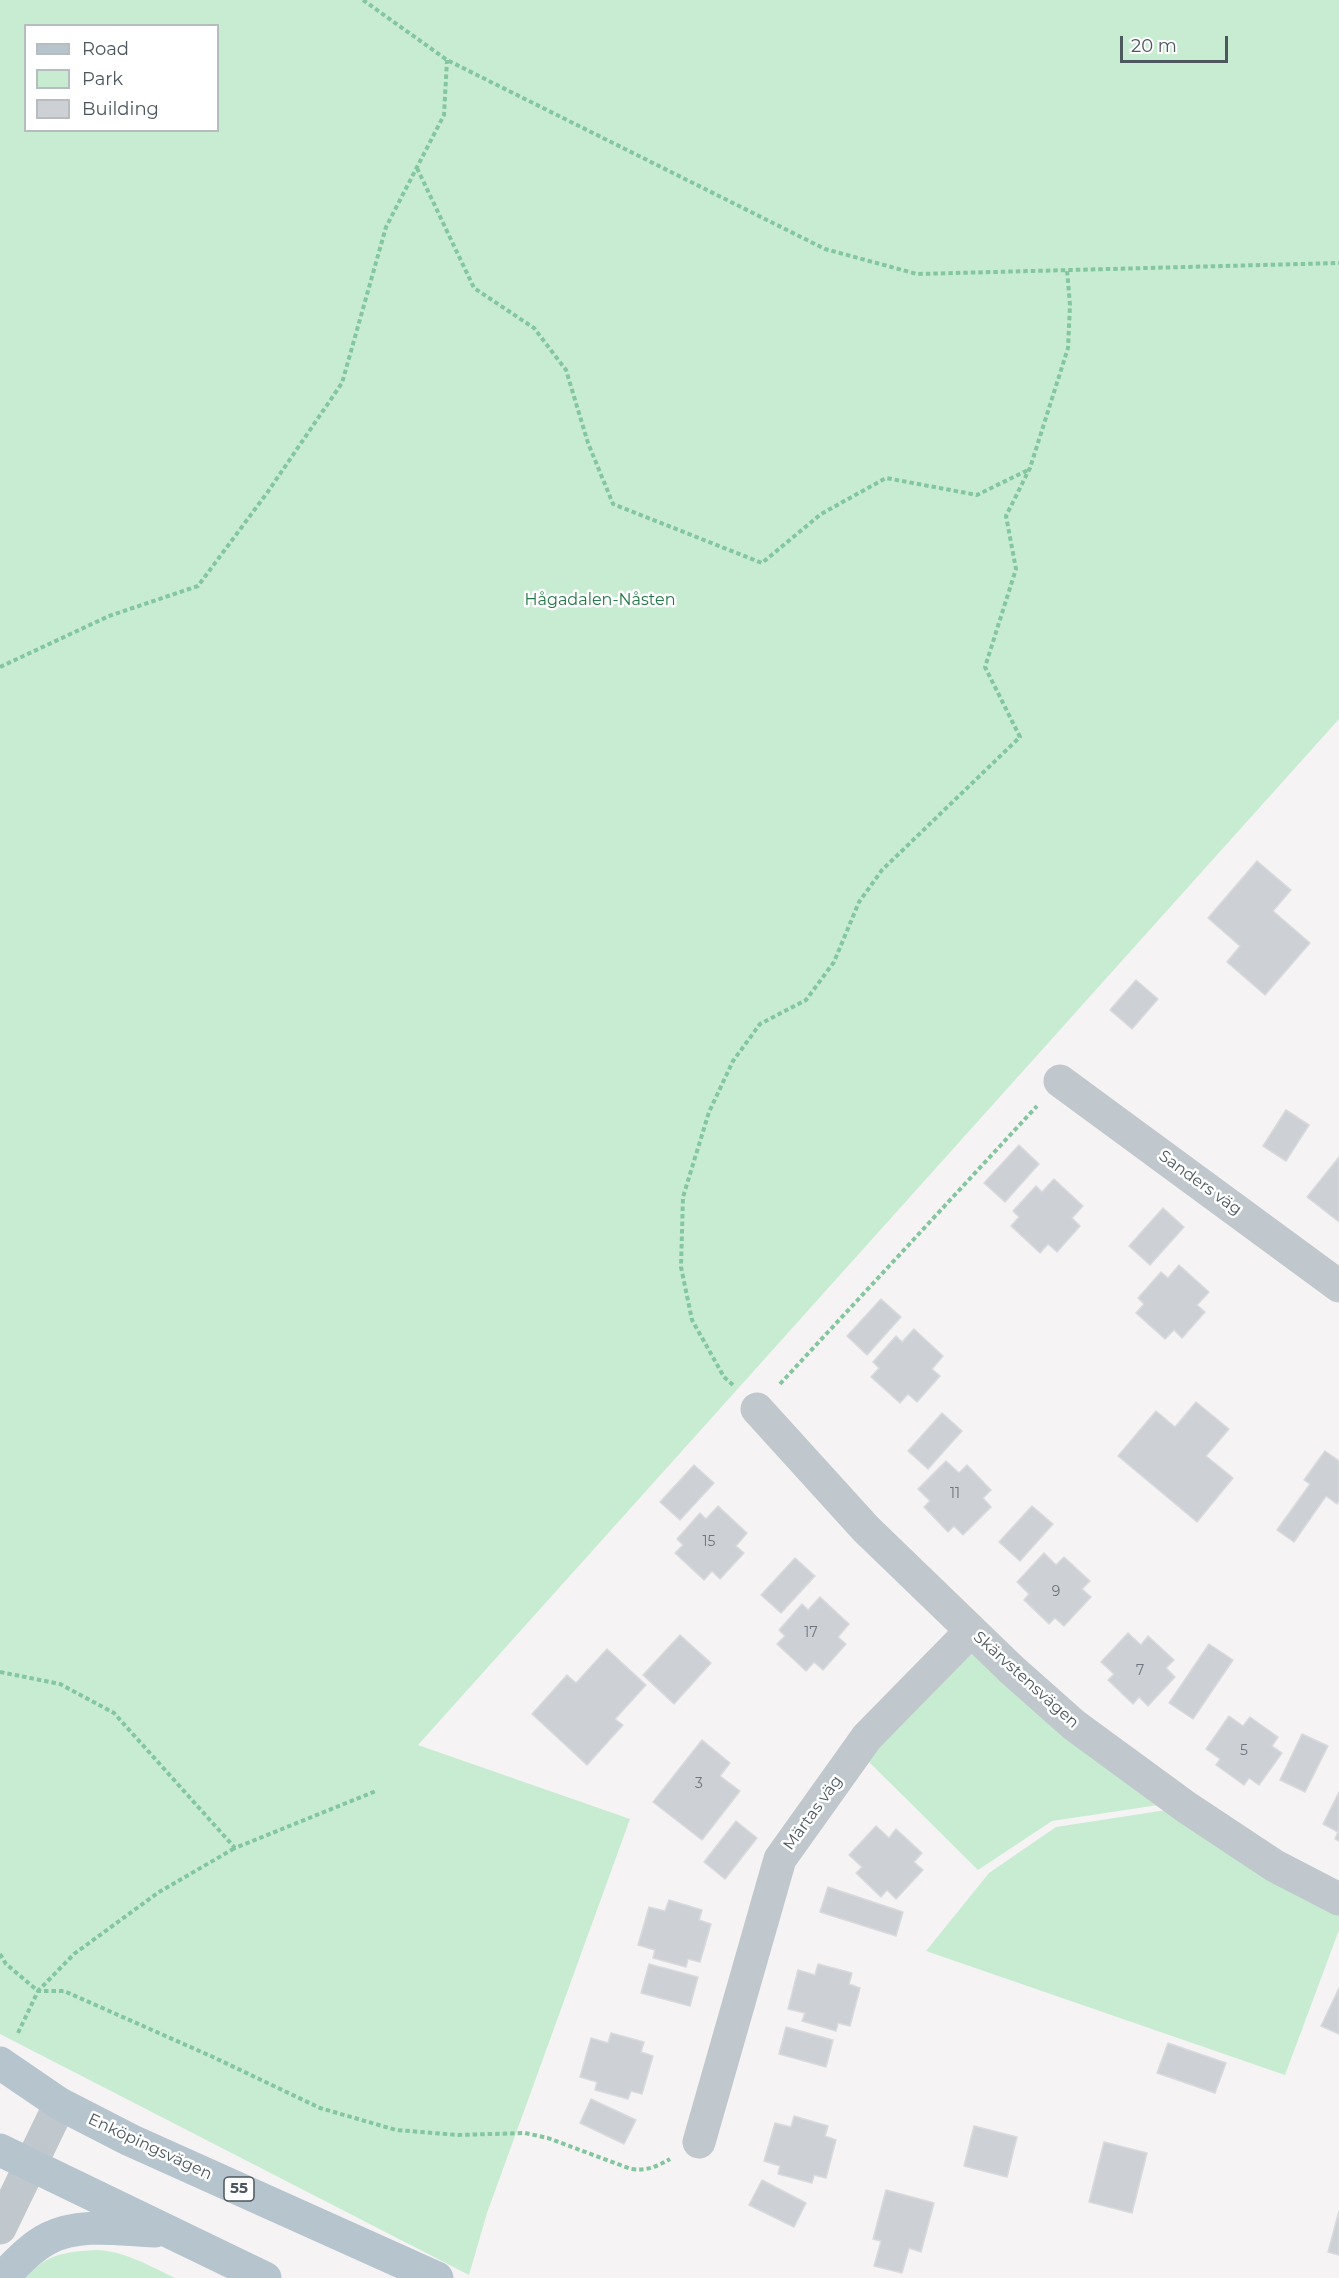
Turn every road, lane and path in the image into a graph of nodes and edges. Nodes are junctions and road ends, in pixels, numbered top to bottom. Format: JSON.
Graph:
{"nodes":[{"id":1,"x":363,"y":0,"type":"edge"},
{"id":2,"x":447,"y":60,"type":"junction"},
{"id":3,"x":417,"y":168,"type":"junction"},
{"id":4,"x":1339,"y":263,"type":"edge"},
{"id":5,"x":1067,"y":270,"type":"junction"},
{"id":6,"x":1030,"y":468,"type":"junction"},
{"id":7,"x":0,"y":667,"type":"edge"},
{"id":8,"x":1060,"y":1081,"type":"joint"},
{"id":9,"x":1339,"y":1286,"type":"edge"},
{"id":10,"x":757,"y":1409,"type":"junction"},
{"id":11,"x":971,"y":1631,"type":"junction"},
{"id":12,"x":0,"y":1672,"type":"edge"},
{"id":13,"x":376,"y":1791,"type":"dead end"},
{"id":14,"x":235,"y":1848,"type":"junction"},
{"id":15,"x":1339,"y":1899,"type":"edge"},
{"id":16,"x":0,"y":1954,"type":"edge"},
{"id":17,"x":38,"y":1991,"type":"junction"},
{"id":18,"x":1,"y":2064,"type":"edge"},
{"id":19,"x":60,"y":2104,"type":"junction"},
{"id":20,"x":699,"y":2142,"type":"joint"},
{"id":21,"x":0,"y":2150,"type":"edge"},
{"id":22,"x":30,"y":2165,"type":"junction"},
{"id":23,"x":0,"y":2228,"type":"edge"},
{"id":24,"x":169,"y":2232,"type":"junction"},
{"id":25,"x":2,"y":2278,"type":"edge"},
{"id":26,"x":265,"y":2278,"type":"edge"},
{"id":27,"x":437,"y":2278,"type":"edge"}],
"edges":[{"from":1,"to":2,"type":"path"},
{"from":2,"to":3,"type":"path"},
{"from":2,"to":5,"type":"path"},
{"from":3,"to":6,"type":"path"},
{"from":3,"to":7,"type":"path"},
{"from":4,"to":5,"type":"path"},
{"from":5,"to":6,"type":"path"},
{"from":6,"to":10,"type":"path"},
{"from":8,"to":9,"type":"street","name":"Sanders väg"},
{"from":8,"to":10,"type":"path"},
{"from":10,"to":11,"type":"street","name":"Skärvstensvägen"},
{"from":11,"to":15,"type":"street","name":"Skärvstensvägen"},
{"from":11,"to":20,"type":"street","name":"Märtas väg"},
{"from":12,"to":14,"type":"path"},
{"from":13,"to":14,"type":"path"},
{"from":14,"to":17,"type":"path"},
{"from":16,"to":17,"type":"path"},
{"from":17,"to":18,"type":"path"},
{"from":17,"to":20,"type":"path"},
{"from":18,"to":19,"type":"main road","name":"Enköpingsvägen","number":"55"},
{"from":19,"to":22,"type":"street"},
{"from":19,"to":27,"type":"main road","name":"Enköpingsvägen","number":"55"},
{"from":21,"to":22,"type":"main road"},
{"from":22,"to":23,"type":"street"},
{"from":22,"to":24,"type":"main road"},
{"from":24,"to":25,"type":"main road"},
{"from":24,"to":26,"type":"main road"}]}
